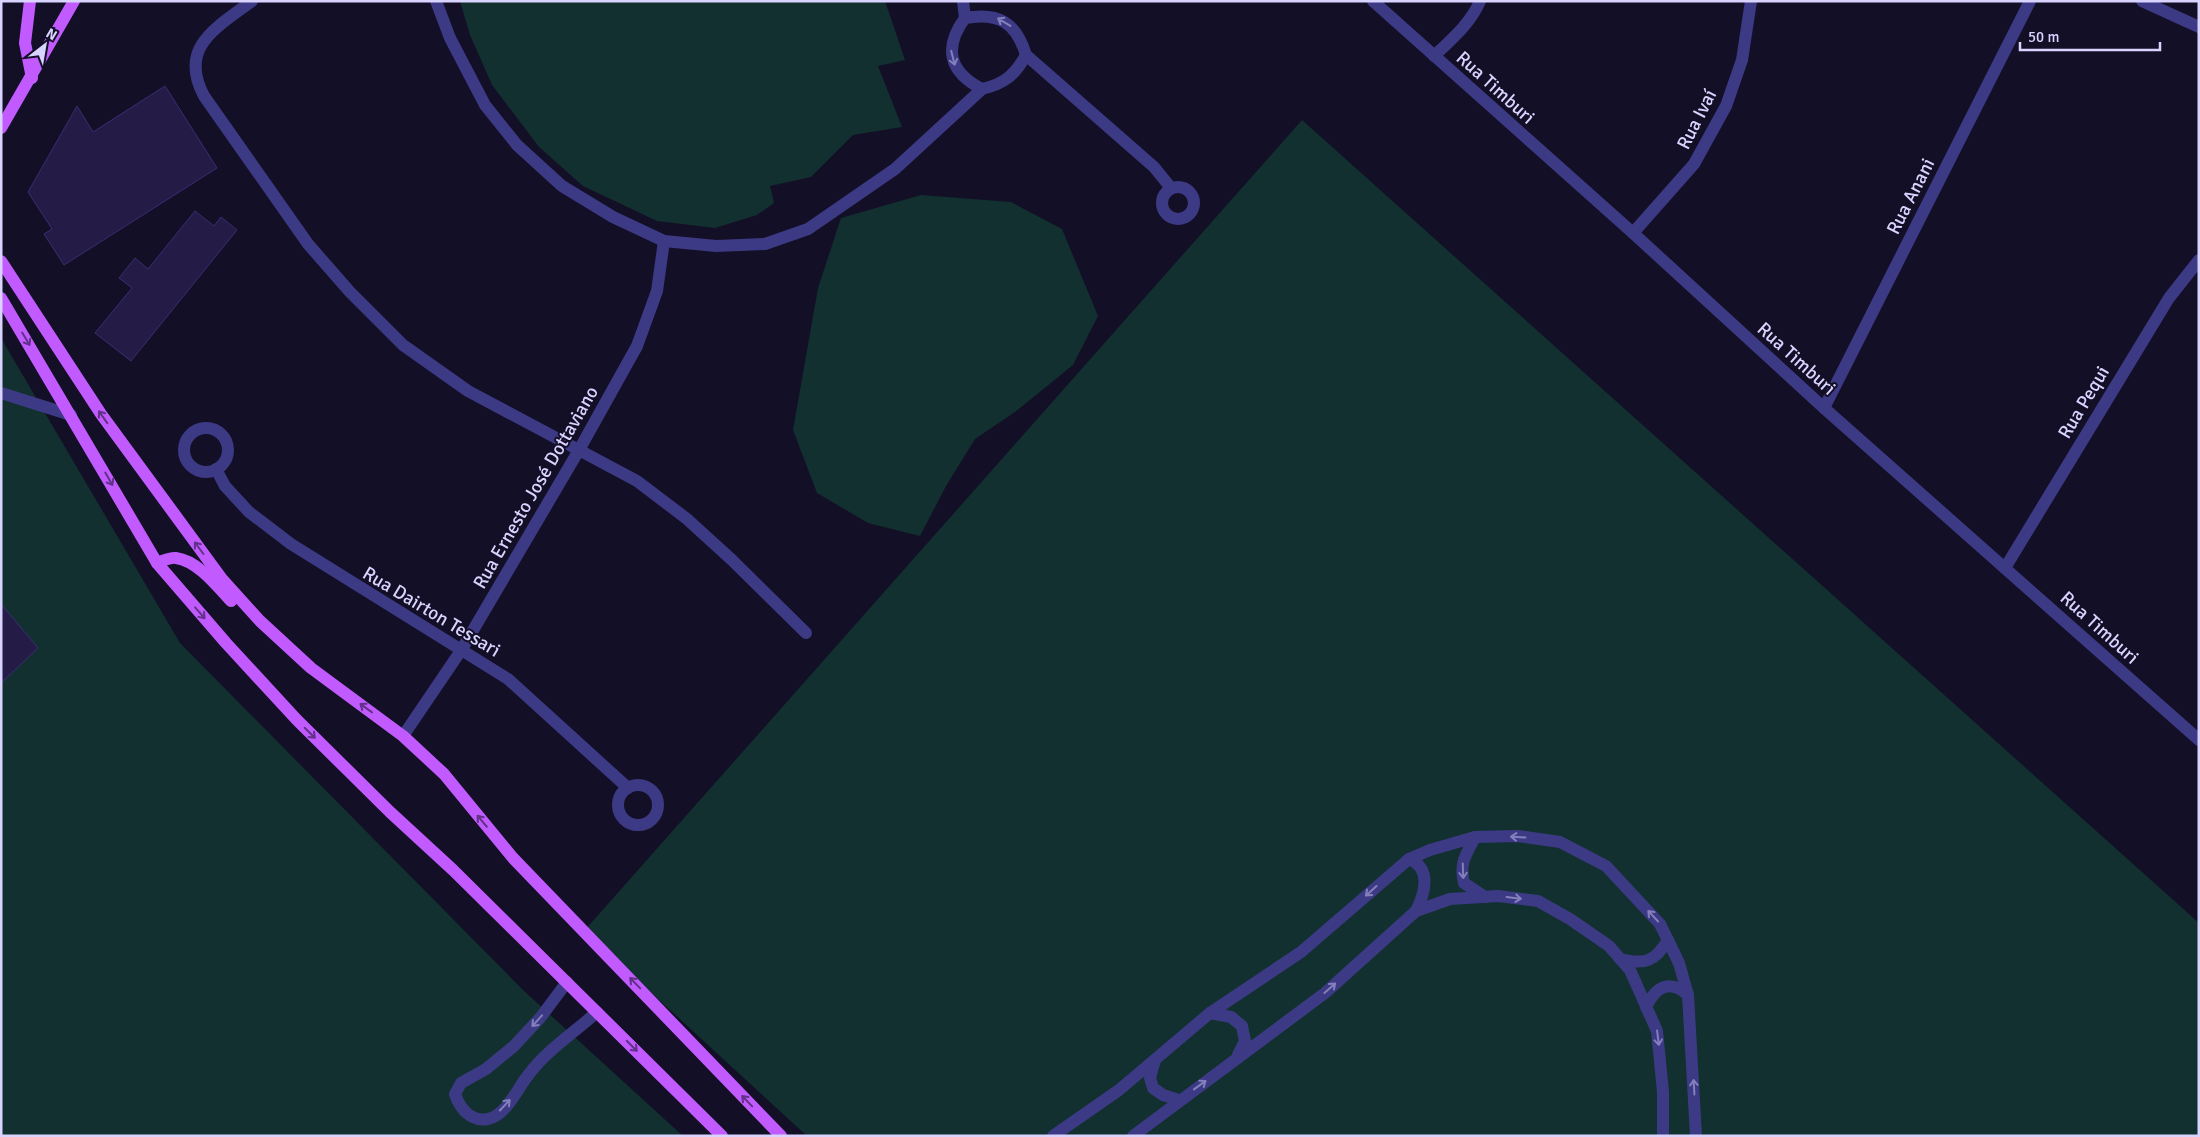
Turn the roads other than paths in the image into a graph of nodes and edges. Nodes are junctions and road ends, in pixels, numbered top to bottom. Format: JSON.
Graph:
{"nodes":[{"id":1,"x":30,"y":1,"type":"edge"},
{"id":2,"x":74,"y":1,"type":"edge"},
{"id":3,"x":252,"y":1,"type":"edge"},
{"id":4,"x":436,"y":1,"type":"edge"},
{"id":5,"x":963,"y":1,"type":"edge"},
{"id":6,"x":1373,"y":1,"type":"edge"},
{"id":7,"x":1480,"y":1,"type":"edge"},
{"id":8,"x":1751,"y":1,"type":"edge"},
{"id":9,"x":2030,"y":1,"type":"edge"},
{"id":10,"x":2142,"y":1,"type":"edge"},
{"id":11,"x":965,"y":18,"type":"junction"},
{"id":12,"x":2199,"y":27,"type":"edge"},
{"id":13,"x":1026,"y":55,"type":"junction"},
{"id":14,"x":1434,"y":56,"type":"junction"},
{"id":15,"x":32,"y":78,"type":"junction"},
{"id":16,"x":982,"y":89,"type":"junction"},
{"id":17,"x":1,"y":128,"type":"edge"},
{"id":18,"x":1171,"y":188,"type":"dead end"},
{"id":19,"x":1633,"y":233,"type":"junction"},
{"id":20,"x":664,"y":241,"type":"junction"},
{"id":21,"x":2199,"y":260,"type":"edge"},
{"id":22,"x":1,"y":261,"type":"edge"},
{"id":23,"x":1,"y":298,"type":"edge"},
{"id":24,"x":1,"y":393,"type":"edge"},
{"id":25,"x":1824,"y":408,"type":"junction"},
{"id":26,"x":71,"y":414,"type":"junction"},
{"id":27,"x":580,"y":450,"type":"junction"},
{"id":28,"x":216,"y":469,"type":"dead end"},
{"id":29,"x":157,"y":562,"type":"junction"},
{"id":30,"x":2005,"y":568,"type":"junction"},
{"id":31,"x":260,"y":621,"type":"junction"},
{"id":32,"x":806,"y":633,"type":"dead end"},
{"id":33,"x":462,"y":649,"type":"junction"},
{"id":34,"x":2196,"y":732,"type":"edge"},
{"id":35,"x":403,"y":736,"type":"junction"},
{"id":36,"x":628,"y":788,"type":"dead end"},
{"id":37,"x":1475,"y":837,"type":"junction"},
{"id":38,"x":1409,"y":859,"type":"junction"},
{"id":39,"x":1485,"y":897,"type":"junction"},
{"id":40,"x":1416,"y":911,"type":"junction"},
{"id":41,"x":1668,"y":940,"type":"junction"},
{"id":42,"x":1620,"y":959,"type":"junction"},
{"id":43,"x":567,"y":982,"type":"junction"},
{"id":44,"x":1688,"y":995,"type":"junction"},
{"id":45,"x":1646,"y":1006,"type":"junction"},
{"id":46,"x":598,"y":1012,"type":"junction"},
{"id":47,"x":1210,"y":1013,"type":"junction"},
{"id":48,"x":1237,"y":1058,"type":"junction"},
{"id":49,"x":1155,"y":1060,"type":"junction"},
{"id":50,"x":1179,"y":1100,"type":"junction"},
{"id":51,"x":722,"y":1136,"type":"edge"},
{"id":52,"x":781,"y":1136,"type":"edge"},
{"id":53,"x":1053,"y":1136,"type":"edge"},
{"id":54,"x":1133,"y":1136,"type":"edge"},
{"id":55,"x":1663,"y":1136,"type":"edge"},
{"id":56,"x":1696,"y":1136,"type":"edge"}],
"edges":[{"from":1,"to":15,"type":"main road"},
{"from":2,"to":15,"type":"main road"},
{"from":3,"to":27,"type":"street"},
{"from":4,"to":20,"type":"street"},
{"from":5,"to":11,"type":"street"},
{"from":6,"to":14,"type":"street","name":"Rua Timburi"},
{"from":7,"to":14,"type":"street"},
{"from":8,"to":19,"type":"street","name":"Rua Ivaí"},
{"from":9,"to":25,"type":"street","name":"Rua Anani"},
{"from":10,"to":12,"type":"street"},
{"from":13,"to":11,"type":"street","one_way":true},
{"from":11,"to":16,"type":"street","one_way":true},
{"from":13,"to":16,"type":"street"},
{"from":13,"to":18,"type":"street"},
{"from":14,"to":19,"type":"street","name":"Rua Timburi"},
{"from":15,"to":17,"type":"main road"},
{"from":16,"to":20,"type":"street"},
{"from":19,"to":25,"type":"street","name":"Rua Timburi"},
{"from":20,"to":27,"type":"street","name":"Rua Ernesto José Dottaviano"},
{"from":21,"to":30,"type":"street","name":"Rua Pequi"},
{"from":31,"to":22,"type":"main road","one_way":true},
{"from":23,"to":26,"type":"main road","one_way":true},
{"from":24,"to":26,"type":"street"},
{"from":25,"to":30,"type":"street","name":"Rua Timburi"},
{"from":26,"to":29,"type":"main road","one_way":true},
{"from":27,"to":32,"type":"street"},
{"from":27,"to":33,"type":"street","name":"Rua Ernesto José Dottaviano"},
{"from":28,"to":33,"type":"street","name":"Rua Dairton Tessari"},
{"from":29,"to":31,"type":"main road"},
{"from":29,"to":43,"type":"main road","one_way":true},
{"from":30,"to":34,"type":"street","name":"Rua Timburi"},
{"from":35,"to":31,"type":"main road","one_way":true},
{"from":33,"to":35,"type":"street","name":"Rua Ernesto José Dottaviano"},
{"from":33,"to":36,"type":"street","name":"Rua Dairton Tessari"},
{"from":52,"to":35,"type":"main road","one_way":true},
{"from":37,"to":38,"type":"street"},
{"from":37,"to":39,"type":"street","one_way":true},
{"from":41,"to":37,"type":"street","one_way":true},
{"from":38,"to":40,"type":"street"},
{"from":38,"to":47,"type":"street","one_way":true},
{"from":39,"to":40,"type":"street"},
{"from":39,"to":42,"type":"street","one_way":true},
{"from":48,"to":40,"type":"street","one_way":true},
{"from":41,"to":42,"type":"street"},
{"from":41,"to":44,"type":"street"},
{"from":42,"to":45,"type":"street"},
{"from":43,"to":46,"type":"main road"},
{"from":43,"to":46,"type":"street","one_way":true},
{"from":44,"to":45,"type":"street"},
{"from":56,"to":44,"type":"street","one_way":true},
{"from":45,"to":55,"type":"street","one_way":true},
{"from":46,"to":51,"type":"main road","one_way":true},
{"from":47,"to":48,"type":"street"},
{"from":47,"to":49,"type":"street"},
{"from":50,"to":48,"type":"street","one_way":true},
{"from":49,"to":50,"type":"street"},
{"from":49,"to":53,"type":"street"},
{"from":50,"to":54,"type":"street"}]}
